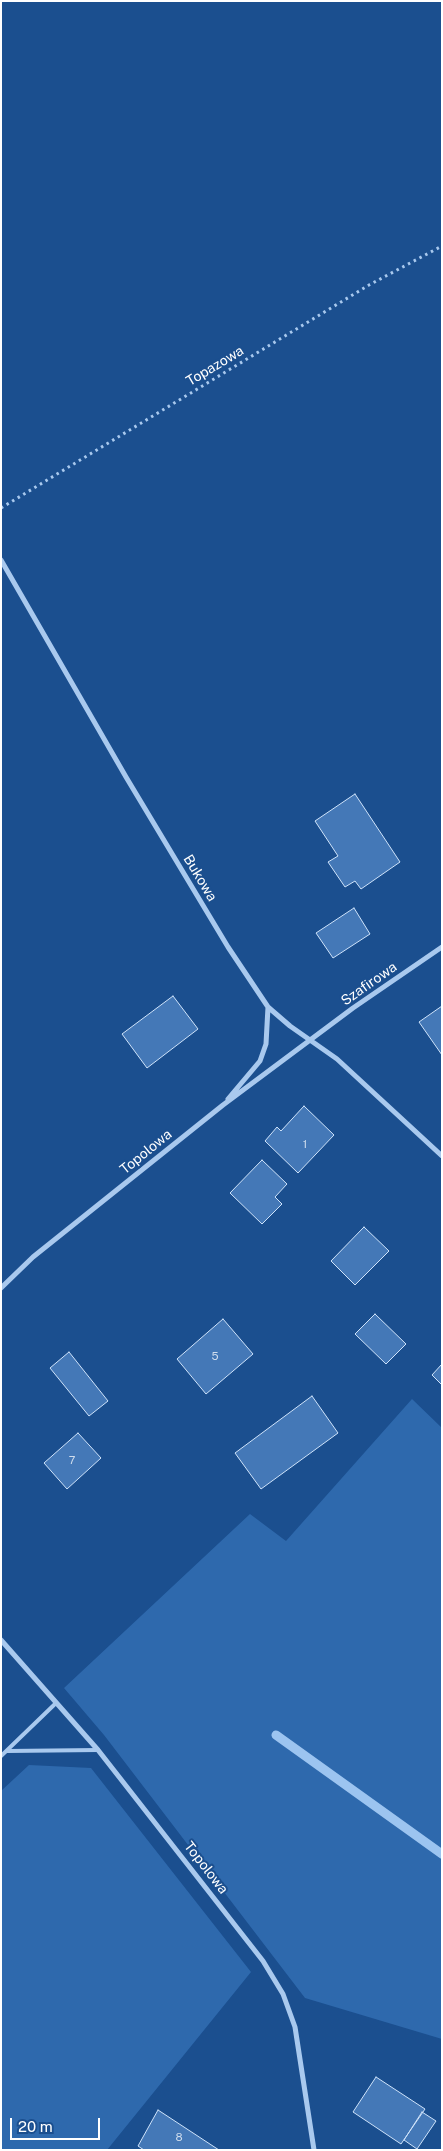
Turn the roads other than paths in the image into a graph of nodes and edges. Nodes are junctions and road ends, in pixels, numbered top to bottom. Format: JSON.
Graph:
{"nodes":[{"id":1,"x":1,"y":560,"type":"edge"},
{"id":2,"x":442,"y":947,"type":"edge"},
{"id":3,"x":268,"y":1007,"type":"junction"},
{"id":4,"x":311,"y":1041,"type":"junction"},
{"id":5,"x":223,"y":1105,"type":"junction"},
{"id":6,"x":442,"y":1156,"type":"edge"},
{"id":7,"x":1,"y":1288,"type":"edge"},
{"id":8,"x":1,"y":1640,"type":"edge"},
{"id":9,"x":56,"y":1703,"type":"junction"},
{"id":10,"x":98,"y":1750,"type":"junction"},
{"id":11,"x":7,"y":1751,"type":"junction"},
{"id":12,"x":1,"y":1756,"type":"edge"},
{"id":13,"x":314,"y":2150,"type":"edge"}],
"edges":[{"from":1,"to":3,"type":"street","name":"Bukowa"},
{"from":2,"to":4,"type":"street","name":"Szafirowa"},
{"from":3,"to":4,"type":"street","name":"Bukowa"},
{"from":3,"to":5,"type":"street"},
{"from":4,"to":5,"type":"street","name":"Topolowa"},
{"from":4,"to":6,"type":"street","name":"Bukowa"},
{"from":5,"to":7,"type":"street","name":"Topolowa"},
{"from":8,"to":9,"type":"street","name":"Topolowa"},
{"from":9,"to":10,"type":"street","name":"Topolowa"},
{"from":9,"to":11,"type":"lane"},
{"from":10,"to":11,"type":"lane"},
{"from":10,"to":13,"type":"street","name":"Topolowa"},
{"from":11,"to":12,"type":"lane"}]}
